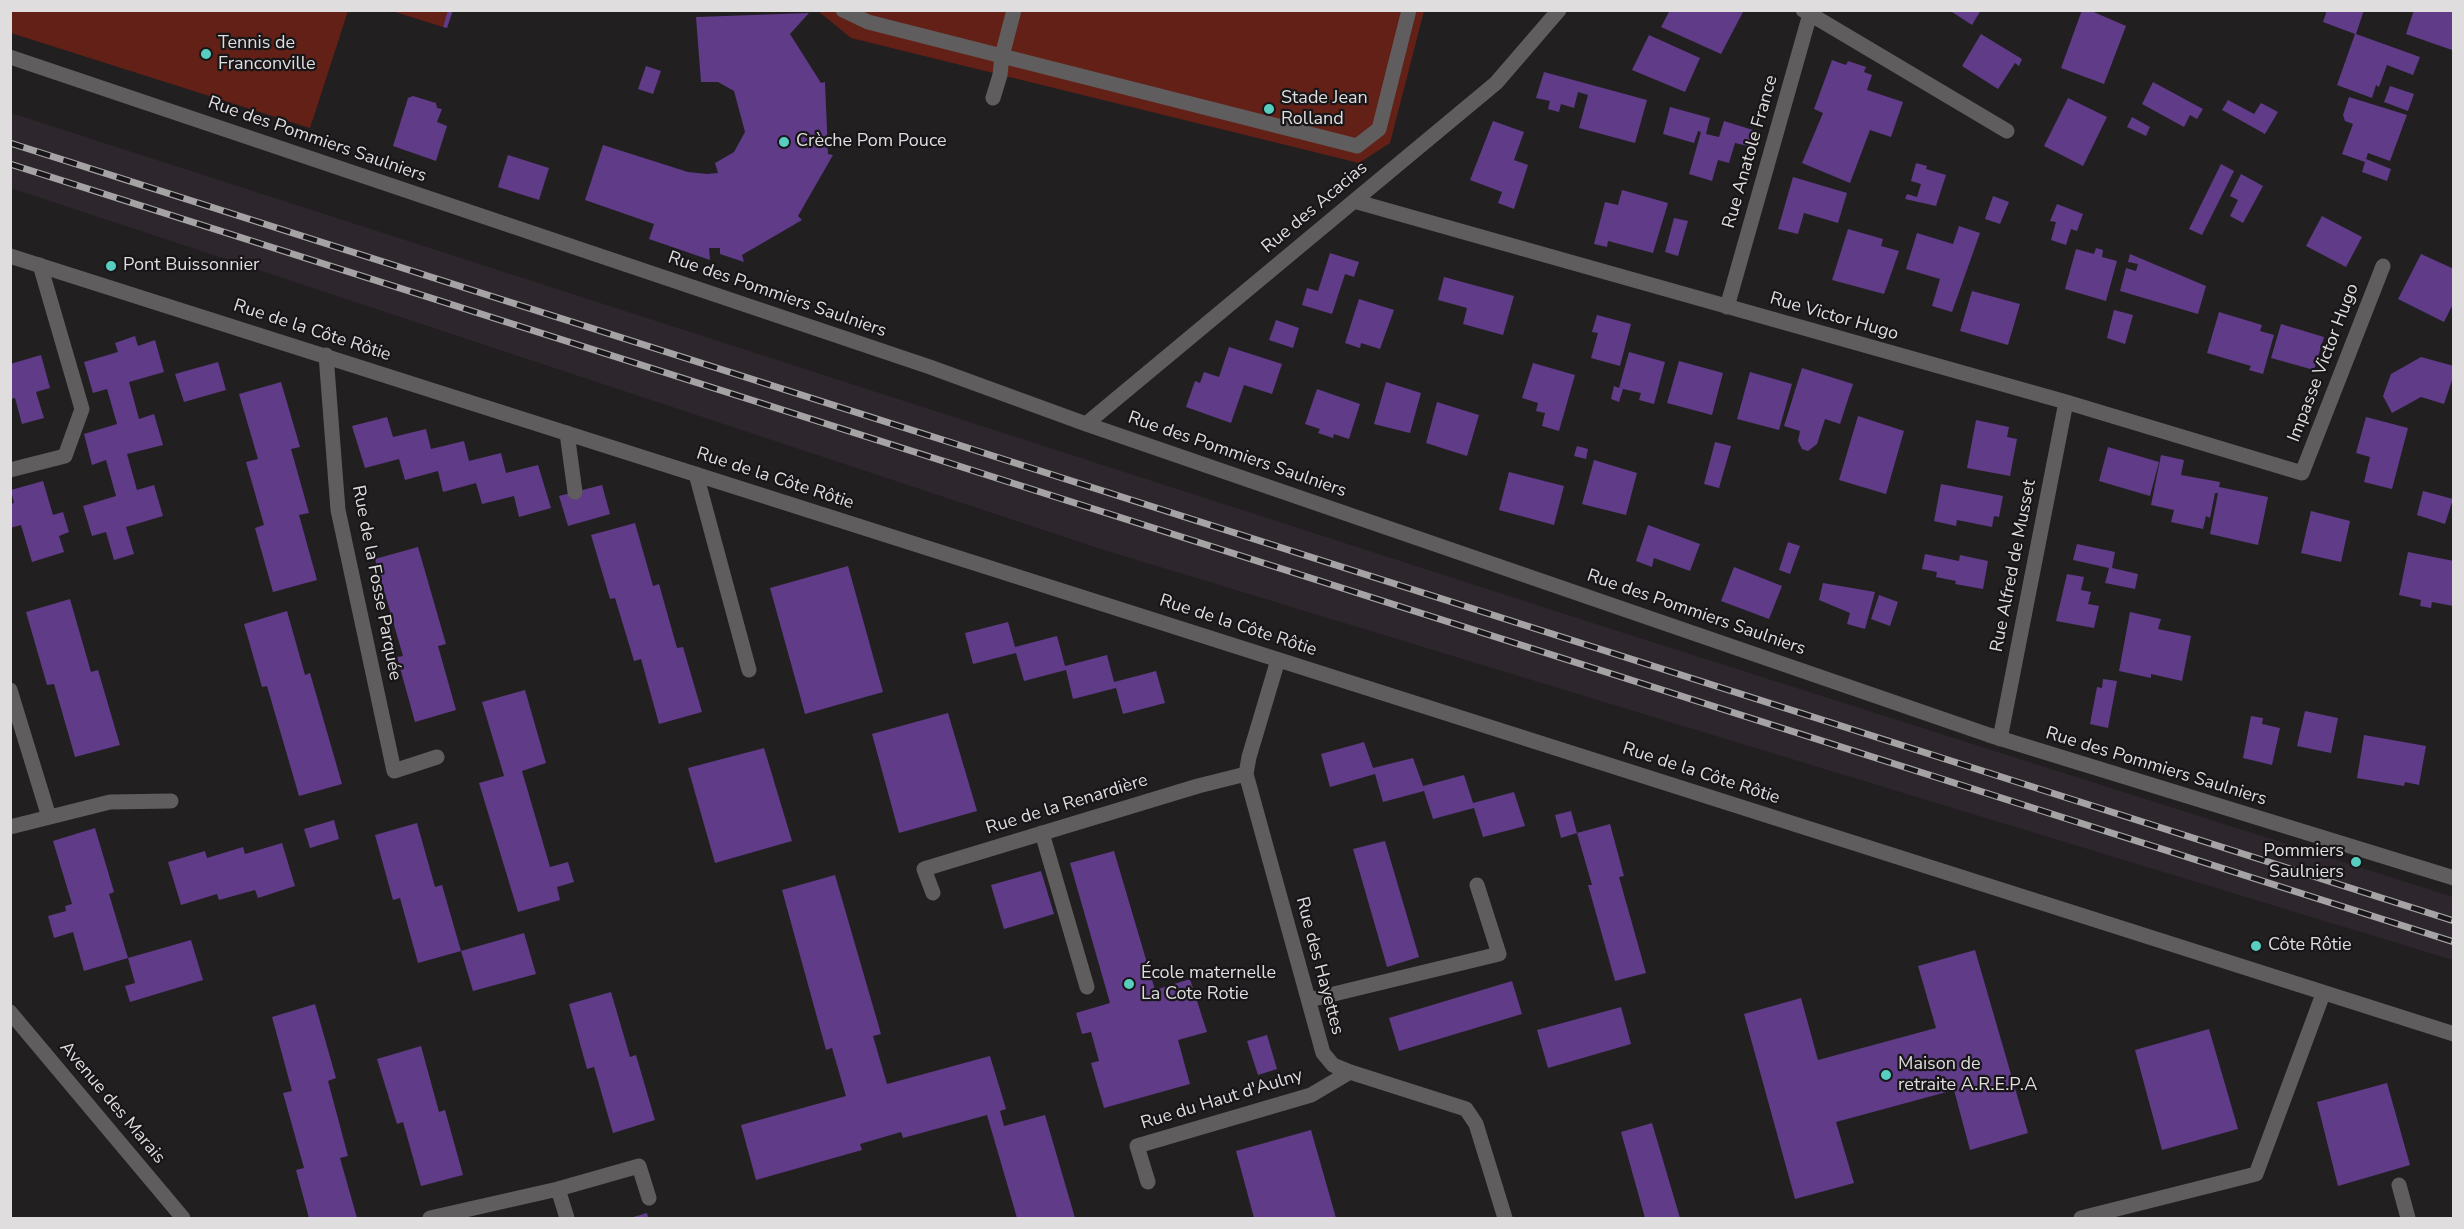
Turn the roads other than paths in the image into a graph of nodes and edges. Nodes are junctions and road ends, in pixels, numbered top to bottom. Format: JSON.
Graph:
{"nodes":[{"id":1,"x":843,"y":10,"type":"edge"},
{"id":2,"x":1014,"y":10,"type":"edge"},
{"id":3,"x":1409,"y":10,"type":"edge"},
{"id":4,"x":1559,"y":10,"type":"edge"},
{"id":5,"x":1807,"y":12,"type":"edge"},
{"id":6,"x":1002,"y":56,"type":"junction"},
{"id":7,"x":10,"y":57,"type":"edge"},
{"id":8,"x":993,"y":98,"type":"dead end"},
{"id":9,"x":2007,"y":131,"type":"dead end"},
{"id":10,"x":1354,"y":201,"type":"junction"},
{"id":11,"x":10,"y":255,"type":"edge"},
{"id":12,"x":40,"y":265,"type":"junction"},
{"id":13,"x":2383,"y":266,"type":"dead end"},
{"id":14,"x":1727,"y":308,"type":"junction"},
{"id":15,"x":327,"y":355,"type":"junction"},
{"id":16,"x":2066,"y":402,"type":"junction"},
{"id":17,"x":1086,"y":424,"type":"junction"},
{"id":18,"x":567,"y":433,"type":"junction"},
{"id":19,"x":10,"y":470,"type":"edge"},
{"id":20,"x":2302,"y":473,"type":"joint"},
{"id":21,"x":696,"y":474,"type":"junction"},
{"id":22,"x":575,"y":492,"type":"dead end"},
{"id":23,"x":1278,"y":660,"type":"junction"},
{"id":24,"x":749,"y":670,"type":"dead end"},
{"id":25,"x":10,"y":690,"type":"edge"},
{"id":26,"x":2000,"y":738,"type":"junction"},
{"id":27,"x":437,"y":757,"type":"dead end"},
{"id":28,"x":1246,"y":774,"type":"junction"},
{"id":29,"x":171,"y":801,"type":"dead end"},
{"id":30,"x":49,"y":817,"type":"junction"},
{"id":31,"x":10,"y":827,"type":"edge"},
{"id":32,"x":1042,"y":833,"type":"junction"},
{"id":33,"x":2454,"y":878,"type":"edge"},
{"id":34,"x":1477,"y":885,"type":"dead end"},
{"id":35,"x":933,"y":893,"type":"dead end"},
{"id":36,"x":1087,"y":987,"type":"dead end"},
{"id":37,"x":2323,"y":994,"type":"junction"},
{"id":38,"x":1309,"y":1000,"type":"junction"},
{"id":39,"x":10,"y":1012,"type":"edge"},
{"id":40,"x":2454,"y":1034,"type":"edge"},
{"id":41,"x":1350,"y":1072,"type":"junction"},
{"id":42,"x":1148,"y":1182,"type":"dead end"},
{"id":43,"x":2399,"y":1185,"type":"dead end"},
{"id":44,"x":558,"y":1189,"type":"junction"},
{"id":45,"x":649,"y":1198,"type":"dead end"},
{"id":46,"x":183,"y":1218,"type":"edge"},
{"id":47,"x":430,"y":1218,"type":"edge"},
{"id":48,"x":567,"y":1218,"type":"edge"},
{"id":49,"x":1505,"y":1218,"type":"edge"},
{"id":50,"x":2081,"y":1218,"type":"edge"},
{"id":51,"x":2408,"y":1218,"type":"edge"}],
"edges":[{"from":1,"to":6,"type":"street"},
{"from":2,"to":6,"type":"street"},
{"from":3,"to":6,"type":"street"},
{"from":4,"to":10,"type":"street","name":"Rue des Acacias"},
{"from":5,"to":9,"type":"street"},
{"from":5,"to":14,"type":"street","name":"Rue Anatole France"},
{"from":6,"to":8,"type":"street"},
{"from":7,"to":17,"type":"street","name":"Rue des Pommiers Saulniers"},
{"from":10,"to":14,"type":"street","name":"Rue Victor Hugo"},
{"from":10,"to":17,"type":"street","name":"Rue des Acacias"},
{"from":11,"to":12,"type":"street","name":"Rue de la Côte Rôtie"},
{"from":12,"to":15,"type":"street","name":"Rue de la Côte Rôtie"},
{"from":12,"to":19,"type":"street"},
{"from":13,"to":20,"type":"street","name":"Impasse Victor Hugo"},
{"from":14,"to":16,"type":"street","name":"Rue Victor Hugo"},
{"from":15,"to":18,"type":"street","name":"Rue de la Côte Rôtie"},
{"from":15,"to":27,"type":"street","name":"Rue de la Fosse Parquée"},
{"from":16,"to":20,"type":"street","name":"Rue Victor Hugo"},
{"from":16,"to":26,"type":"street","name":"Rue Alfred de Musset"},
{"from":17,"to":26,"type":"street","name":"Rue des Pommiers Saulniers"},
{"from":18,"to":21,"type":"street","name":"Rue de la Côte Rôtie"},
{"from":18,"to":22,"type":"street"},
{"from":21,"to":23,"type":"street","name":"Rue de la Côte Rôtie"},
{"from":21,"to":24,"type":"street"},
{"from":23,"to":28,"type":"street","name":"Rue des Hayettes"},
{"from":23,"to":37,"type":"street","name":"Rue de la Côte Rôtie"},
{"from":25,"to":30,"type":"street"},
{"from":26,"to":33,"type":"street","name":"Rue des Pommiers Saulniers"},
{"from":28,"to":32,"type":"street","name":"Rue de la Renardière"},
{"from":28,"to":38,"type":"street","name":"Rue des Hayettes"},
{"from":29,"to":30,"type":"street"},
{"from":30,"to":31,"type":"street"},
{"from":32,"to":35,"type":"street","name":"Rue de la Renardière"},
{"from":32,"to":36,"type":"street"},
{"from":34,"to":38,"type":"street"},
{"from":37,"to":40,"type":"street","name":"Rue de la Côte Rôtie"},
{"from":37,"to":50,"type":"street"},
{"from":38,"to":41,"type":"street","name":"Rue des Hayettes"},
{"from":39,"to":46,"type":"street","name":"Avenue des Marais"},
{"from":41,"to":42,"type":"street","name":"Rue du Haut d'Aulny"},
{"from":41,"to":49,"type":"street","name":"Rue des Hayettes"},
{"from":43,"to":51,"type":"street"},
{"from":44,"to":45,"type":"street"},
{"from":44,"to":47,"type":"street"},
{"from":44,"to":48,"type":"street"}]}
